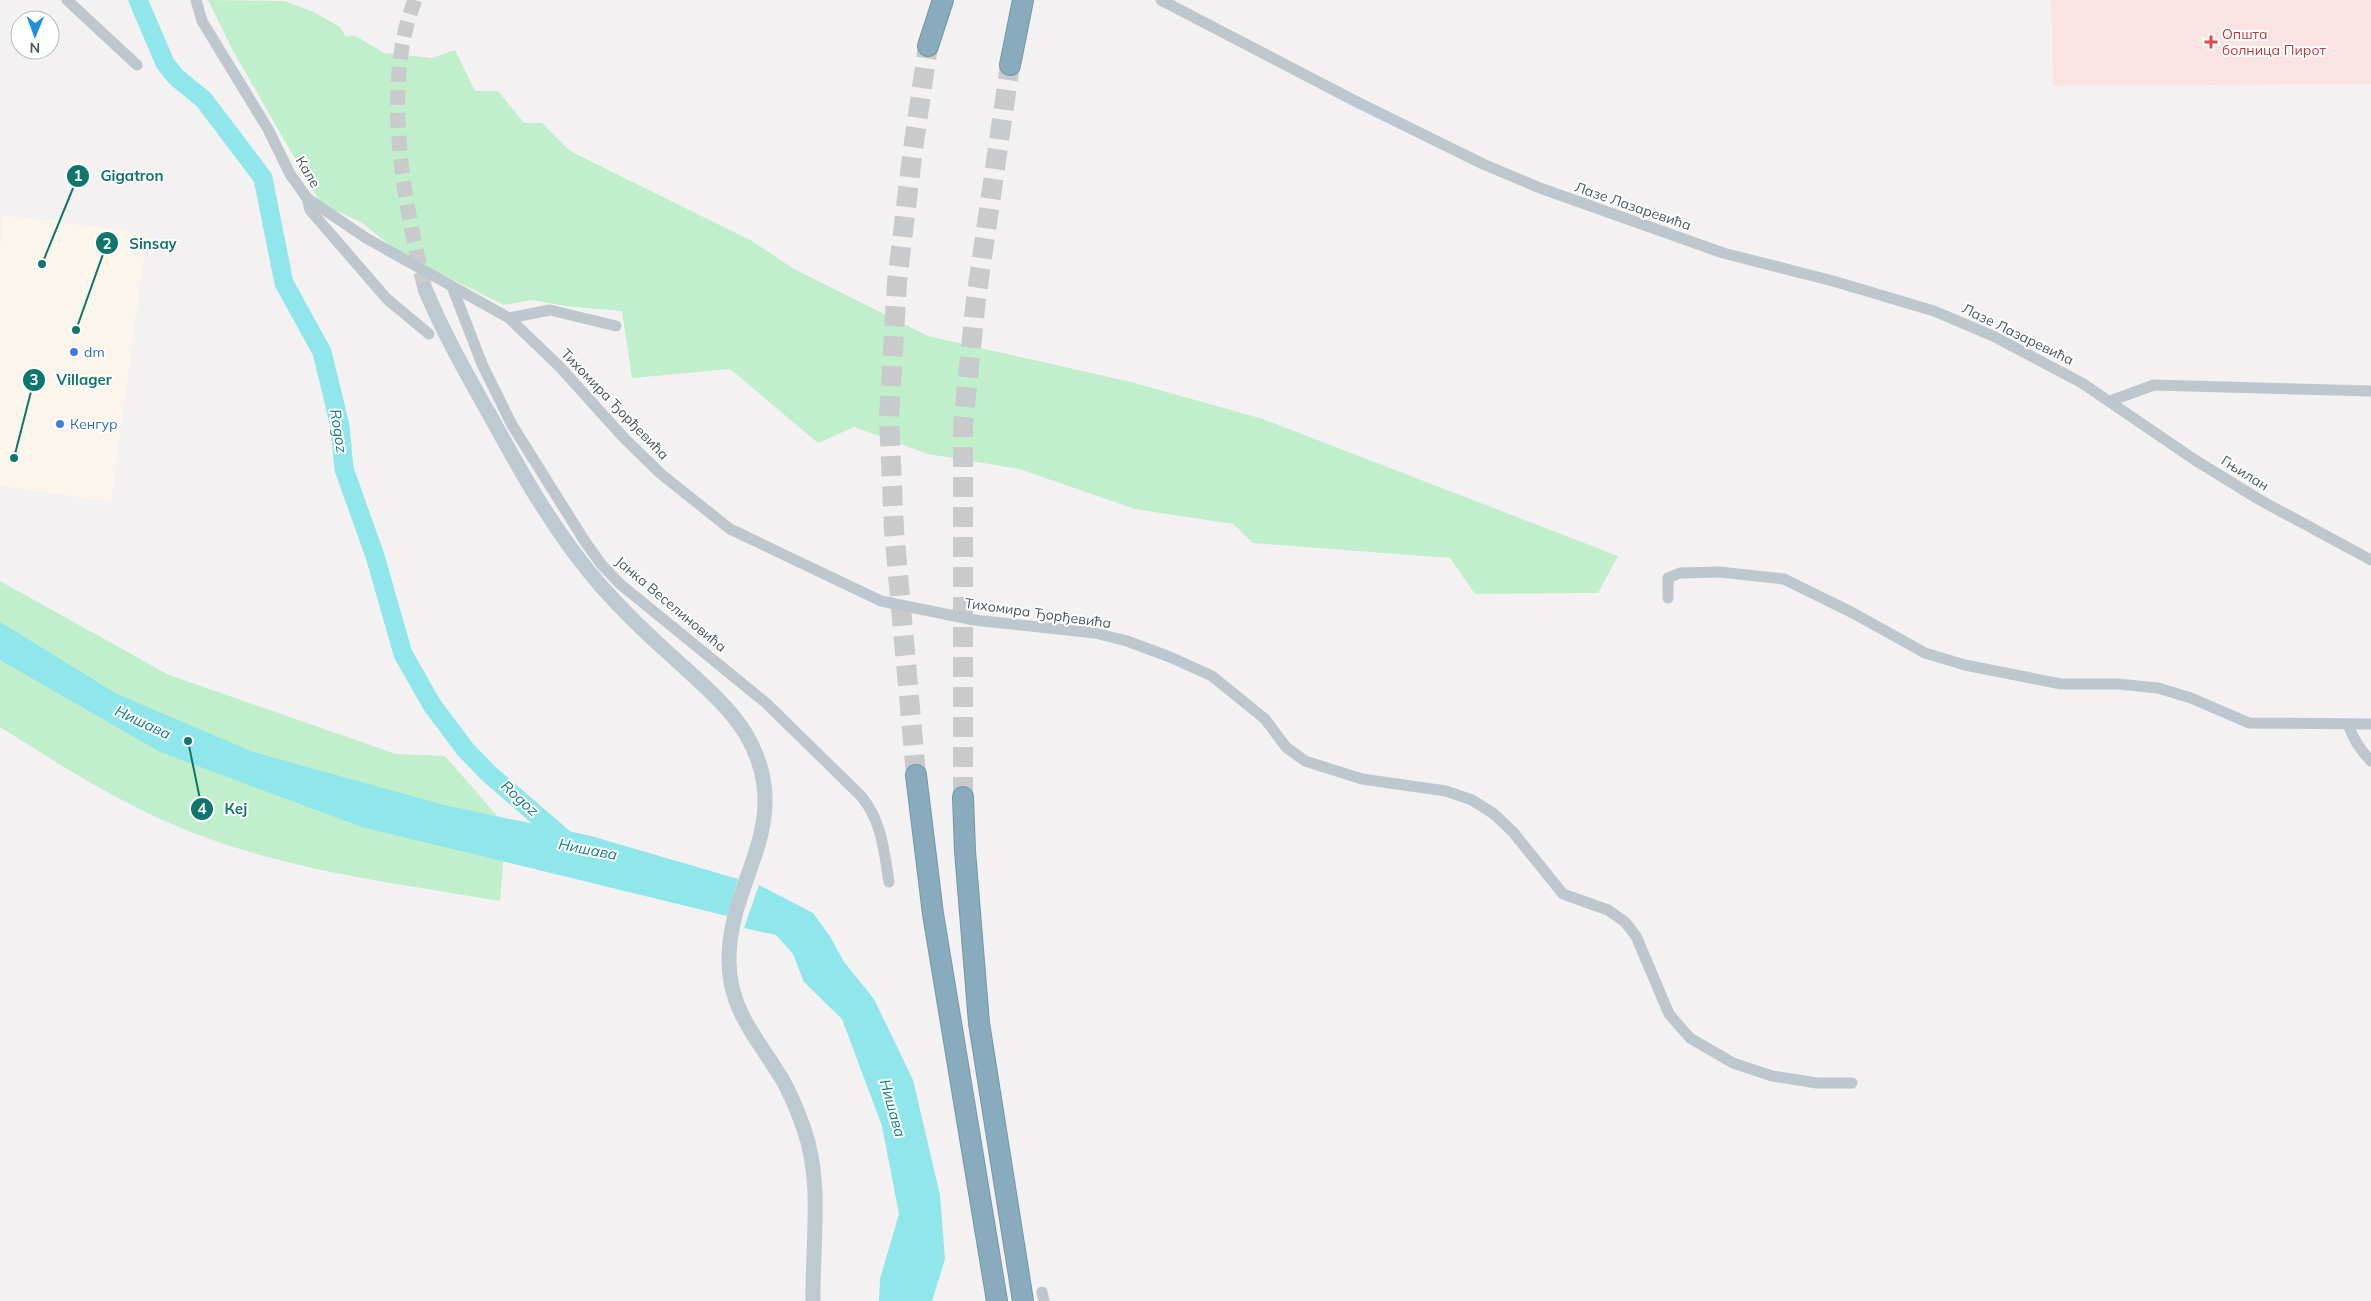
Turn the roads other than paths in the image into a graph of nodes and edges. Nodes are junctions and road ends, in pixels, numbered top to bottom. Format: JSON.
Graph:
{"nodes":[{"id":1,"x":66,"y":0,"type":"edge"},
{"id":2,"x":196,"y":0,"type":"edge"},
{"id":3,"x":943,"y":0,"type":"edge"},
{"id":4,"x":1023,"y":0,"type":"edge"},
{"id":5,"x":1161,"y":0,"type":"edge"},
{"id":6,"x":928,"y":46,"type":"tunnel mouth"},
{"id":7,"x":137,"y":65,"type":"dead end"},
{"id":8,"x":1010,"y":65,"type":"tunnel mouth"},
{"id":9,"x":307,"y":198,"type":"junction"},
{"id":10,"x":425,"y":289,"type":"tunnel mouth"},
{"id":11,"x":453,"y":289,"type":"junction"},
{"id":12,"x":509,"y":318,"type":"junction"},
{"id":13,"x":616,"y":326,"type":"dead end"},
{"id":14,"x":429,"y":334,"type":"dead end"},
{"id":15,"x":2371,"y":391,"type":"edge"},
{"id":16,"x":2110,"y":401,"type":"junction"},
{"id":17,"x":2371,"y":560,"type":"edge"},
{"id":18,"x":1668,"y":598,"type":"dead end"},
{"id":19,"x":2348,"y":724,"type":"junction"},
{"id":20,"x":2371,"y":724,"type":"edge"},
{"id":21,"x":2371,"y":761,"type":"edge"},
{"id":22,"x":916,"y":775,"type":"tunnel mouth"},
{"id":23,"x":963,"y":798,"type":"tunnel mouth"},
{"id":24,"x":889,"y":882,"type":"dead end"},
{"id":25,"x":1852,"y":1084,"type":"dead end"},
{"id":26,"x":813,"y":1301,"type":"edge"},
{"id":27,"x":997,"y":1301,"type":"edge"},
{"id":28,"x":1024,"y":1301,"type":"edge"}],
"edges":[{"from":1,"to":7,"type":"street"},
{"from":2,"to":9,"type":"street","name":"Кале"},
{"from":3,"to":6,"type":"highway"},
{"from":4,"to":8,"type":"highway"},
{"from":5,"to":16,"type":"street","name":"Лазе Лазаревића"},
{"from":9,"to":11,"type":"street","name":"Тихомира Ђорђевића"},
{"from":9,"to":14,"type":"street","name":"Кале"},
{"from":10,"to":26,"type":"main road"},
{"from":11,"to":12,"type":"street","name":"Тихомира Ђорђевића"},
{"from":11,"to":24,"type":"street","name":"Јанка Веселиновића"},
{"from":12,"to":13,"type":"street"},
{"from":12,"to":25,"type":"street","name":"Тихомира Ђорђевића"},
{"from":15,"to":16,"type":"street"},
{"from":16,"to":17,"type":"street","name":"Гњилан"},
{"from":18,"to":19,"type":"street"},
{"from":19,"to":20,"type":"street"},
{"from":19,"to":21,"type":"street"},
{"from":22,"to":27,"type":"highway"},
{"from":23,"to":28,"type":"highway"}]}
